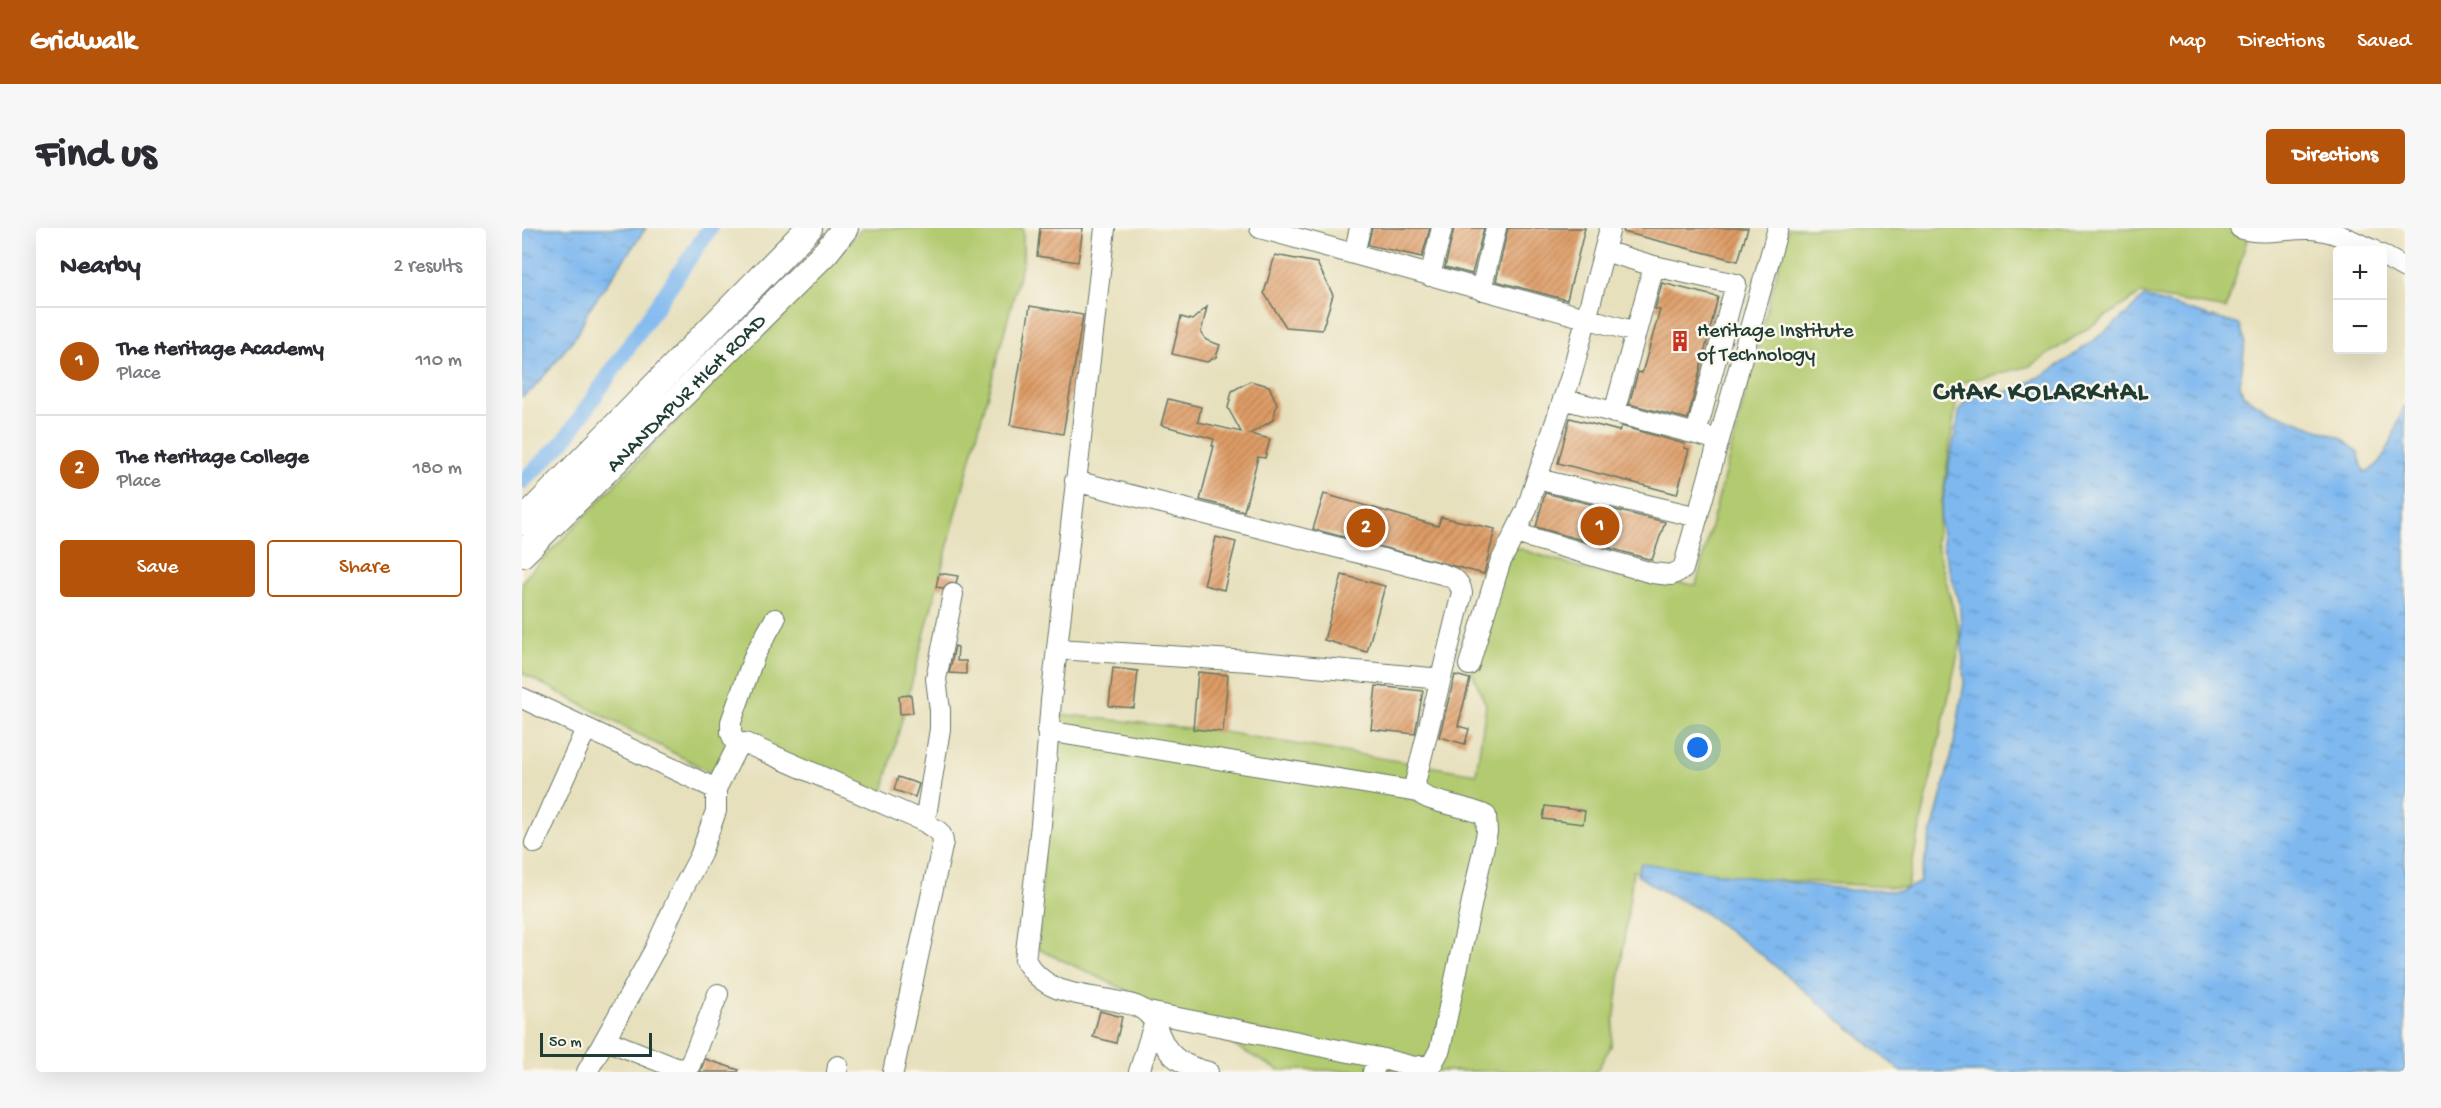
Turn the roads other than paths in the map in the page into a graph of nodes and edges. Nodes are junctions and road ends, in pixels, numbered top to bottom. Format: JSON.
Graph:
{"nodes":[{"id":1,"x":809,"y":228,"type":"edge"},
{"id":2,"x":845,"y":228,"type":"edge"},
{"id":3,"x":1105,"y":228,"type":"edge"},
{"id":4,"x":1260,"y":228,"type":"edge"},
{"id":5,"x":1360,"y":228,"type":"edge"},
{"id":6,"x":1442,"y":228,"type":"edge"},
{"id":7,"x":1496,"y":228,"type":"edge"},
{"id":8,"x":1610,"y":228,"type":"edge"},
{"id":9,"x":1778,"y":228,"type":"edge"},
{"id":10,"x":2240,"y":228,"type":"edge"},
{"id":11,"x":2313,"y":229,"type":"edge"},
{"id":12,"x":2364,"y":246,"type":"edge"},
{"id":13,"x":1604,"y":251,"type":"junction"},
{"id":14,"x":1354,"y":254,"type":"junction"},
{"id":15,"x":2387,"y":258,"type":"edge"},
{"id":16,"x":1654,"y":266,"type":"junction"},
{"id":17,"x":2405,"y":268,"type":"edge"},
{"id":18,"x":1430,"y":276,"type":"junction"},
{"id":19,"x":1481,"y":290,"type":"junction"},
{"id":20,"x":1586,"y":319,"type":"junction"},
{"id":21,"x":1636,"y":332,"type":"junction"},
{"id":22,"x":1563,"y":399,"type":"junction"},
{"id":23,"x":1614,"y":413,"type":"junction"},
{"id":24,"x":1696,"y":434,"type":"junction"},
{"id":25,"x":1719,"y":440,"type":"junction"},
{"id":26,"x":1537,"y":479,"type":"junction"},
{"id":27,"x":1075,"y":481,"type":"junction"},
{"id":28,"x":1698,"y":517,"type":"junction"},
{"id":29,"x":522,"y":522,"type":"edge"},
{"id":30,"x":1515,"y":533,"type":"junction"},
{"id":31,"x":522,"y":554,"type":"edge"},
{"id":32,"x":1461,"y":586,"type":"junction"},
{"id":33,"x":1491,"y":591,"type":"junction"},
{"id":34,"x":953,"y":594,"type":"dead end"},
{"id":35,"x":775,"y":619,"type":"dead end"},
{"id":36,"x":1057,"y":649,"type":"junction"},
{"id":37,"x":1469,"y":665,"type":"dead end"},
{"id":38,"x":1442,"y":679,"type":"junction"},
{"id":39,"x":522,"y":698,"type":"edge"},
{"id":40,"x":586,"y":729,"type":"junction"},
{"id":41,"x":1047,"y":730,"type":"junction"},
{"id":42,"x":737,"y":747,"type":"junction"},
{"id":43,"x":716,"y":789,"type":"junction"},
{"id":44,"x":1418,"y":792,"type":"junction"},
{"id":45,"x":925,"y":822,"type":"junction"},
{"id":46,"x":535,"y":843,"type":"dead end"},
{"id":47,"x":718,"y":994,"type":"dead end"},
{"id":48,"x":1151,"y":1017,"type":"junction"},
{"id":49,"x":606,"y":1040,"type":"junction"},
{"id":50,"x":1376,"y":1065,"type":"edge"},
{"id":51,"x":675,"y":1070,"type":"edge"},
{"id":52,"x":587,"y":1072,"type":"edge"},
{"id":53,"x":893,"y":1072,"type":"edge"},
{"id":54,"x":1139,"y":1072,"type":"edge"},
{"id":55,"x":1208,"y":1072,"type":"edge"}],
"edges":[{"from":1,"to":29,"type":"main road","name":"ANANDAPUR HIGH ROAD"},
{"from":2,"to":31,"type":"main road","name":"ANANDAPUR HIGH ROAD"},
{"from":3,"to":27,"type":"street"},
{"from":4,"to":14,"type":"street"},
{"from":5,"to":14,"type":"street"},
{"from":6,"to":18,"type":"street"},
{"from":7,"to":19,"type":"street"},
{"from":8,"to":13,"type":"street"},
{"from":9,"to":25,"type":"street"},
{"from":10,"to":11,"type":"street"},
{"from":11,"to":12,"type":"street"},
{"from":13,"to":16,"type":"street"},
{"from":13,"to":20,"type":"street"},
{"from":14,"to":18,"type":"street"},
{"from":15,"to":17,"type":"street"},
{"from":16,"to":21,"type":"street"},
{"from":16,"to":24,"type":"street"},
{"from":18,"to":19,"type":"street"},
{"from":19,"to":20,"type":"street"},
{"from":20,"to":21,"type":"street"},
{"from":20,"to":22,"type":"street"},
{"from":21,"to":23,"type":"street"},
{"from":22,"to":23,"type":"street"},
{"from":22,"to":26,"type":"street"},
{"from":23,"to":24,"type":"street"},
{"from":24,"to":25,"type":"street"},
{"from":25,"to":28,"type":"street"},
{"from":26,"to":28,"type":"street"},
{"from":26,"to":30,"type":"street"},
{"from":27,"to":32,"type":"street"},
{"from":27,"to":36,"type":"street"},
{"from":28,"to":30,"type":"street"},
{"from":30,"to":33,"type":"street"},
{"from":32,"to":33,"type":"street"},
{"from":32,"to":38,"type":"street"},
{"from":33,"to":37,"type":"street"},
{"from":34,"to":45,"type":"street"},
{"from":35,"to":42,"type":"street"},
{"from":36,"to":38,"type":"street"},
{"from":36,"to":41,"type":"street"},
{"from":38,"to":44,"type":"street"},
{"from":39,"to":40,"type":"street"},
{"from":40,"to":43,"type":"street"},
{"from":40,"to":46,"type":"street"},
{"from":41,"to":44,"type":"street"},
{"from":41,"to":48,"type":"street"},
{"from":42,"to":43,"type":"street"},
{"from":42,"to":45,"type":"street"},
{"from":43,"to":49,"type":"street"},
{"from":44,"to":50,"type":"street"},
{"from":45,"to":53,"type":"street"},
{"from":47,"to":51,"type":"street"},
{"from":48,"to":50,"type":"street"},
{"from":48,"to":54,"type":"street"},
{"from":48,"to":55,"type":"street"},
{"from":49,"to":51,"type":"street"},
{"from":49,"to":52,"type":"street"}]}
